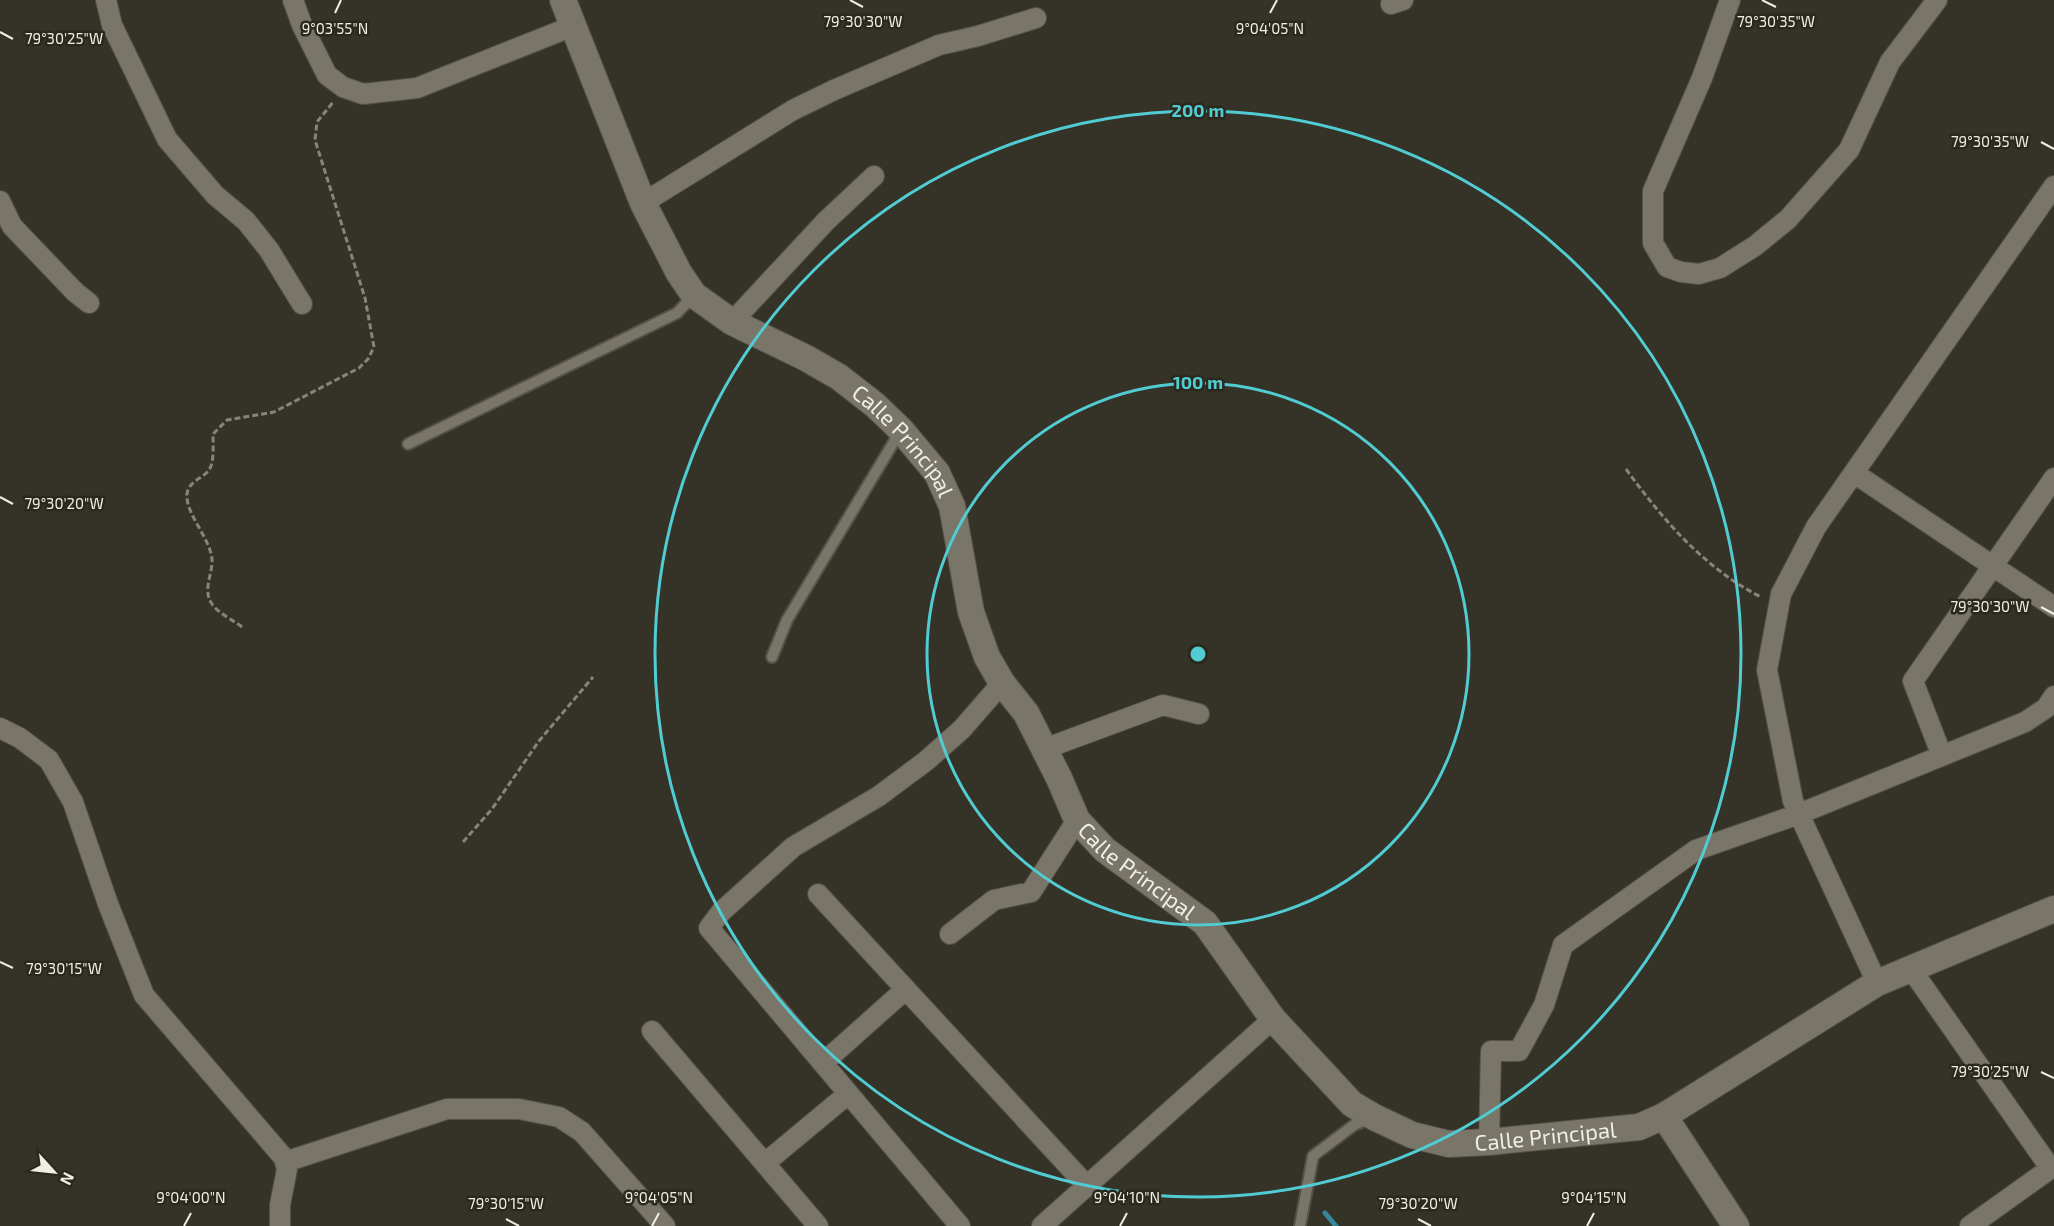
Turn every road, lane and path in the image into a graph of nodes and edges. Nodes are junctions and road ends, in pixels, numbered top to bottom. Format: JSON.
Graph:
{"nodes":[{"id":1,"x":106,"y":0,"type":"edge"},
{"id":2,"x":293,"y":0,"type":"edge"},
{"id":3,"x":563,"y":0,"type":"edge"},
{"id":4,"x":1730,"y":0,"type":"edge"},
{"id":5,"x":1937,"y":0,"type":"edge"},
{"id":6,"x":1036,"y":18,"type":"dead end"},
{"id":7,"x":573,"y":26,"type":"junction"},
{"id":8,"x":344,"y":87,"type":"junction"},
{"id":9,"x":874,"y":176,"type":"dead end"},
{"id":10,"x":2054,"y":186,"type":"edge"},
{"id":11,"x":0,"y":201,"type":"edge"},
{"id":12,"x":643,"y":203,"type":"junction"},
{"id":13,"x":694,"y":295,"type":"junction"},
{"id":14,"x":89,"y":303,"type":"dead end"},
{"id":15,"x":302,"y":304,"type":"dead end"},
{"id":16,"x":732,"y":322,"type":"junction"},
{"id":17,"x":901,"y":430,"type":"junction"},
{"id":18,"x":408,"y":444,"type":"dead end"},
{"id":19,"x":1626,"y":469,"type":"dead end"},
{"id":20,"x":1854,"y":473,"type":"junction"},
{"id":21,"x":2054,"y":478,"type":"edge"},
{"id":22,"x":1993,"y":566,"type":"junction"},
{"id":23,"x":1779,"y":606,"type":"junction"},
{"id":24,"x":2054,"y":607,"type":"edge"},
{"id":25,"x":242,"y":627,"type":"dead end"},
{"id":26,"x":772,"y":657,"type":"dead end"},
{"id":27,"x":593,"y":677,"type":"dead end"},
{"id":28,"x":1002,"y":683,"type":"junction"},
{"id":29,"x":2054,"y":696,"type":"edge"},
{"id":30,"x":1199,"y":714,"type":"dead end"},
{"id":31,"x":0,"y":728,"type":"edge"},
{"id":32,"x":1044,"y":749,"type":"junction"},
{"id":33,"x":1942,"y":756,"type":"junction"},
{"id":34,"x":1799,"y":814,"type":"junction"},
{"id":35,"x":1077,"y":820,"type":"junction"},
{"id":36,"x":463,"y":842,"type":"dead end"},
{"id":37,"x":818,"y":894,"type":"dead end"},
{"id":38,"x":2054,"y":909,"type":"edge"},
{"id":39,"x":950,"y":933,"type":"dead end"},
{"id":40,"x":1911,"y":969,"type":"junction"},
{"id":41,"x":1878,"y":983,"type":"junction"},
{"id":42,"x":906,"y":989,"type":"junction"},
{"id":43,"x":1273,"y":1019,"type":"junction"},
{"id":44,"x":652,"y":1030,"type":"dead end"},
{"id":45,"x":823,"y":1063,"type":"junction"},
{"id":46,"x":848,"y":1094,"type":"junction"},
{"id":47,"x":1664,"y":1116,"type":"junction"},
{"id":48,"x":1374,"y":1117,"type":"junction"},
{"id":49,"x":1489,"y":1142,"type":"junction"},
{"id":50,"x":285,"y":1162,"type":"junction"},
{"id":51,"x":765,"y":1163,"type":"junction"},
{"id":52,"x":2052,"y":1168,"type":"edge"},
{"id":53,"x":1087,"y":1186,"type":"junction"},
{"id":54,"x":1052,"y":1223,"type":"edge"},
{"id":55,"x":280,"y":1226,"type":"edge"},
{"id":56,"x":665,"y":1226,"type":"edge"},
{"id":57,"x":818,"y":1226,"type":"edge"},
{"id":58,"x":960,"y":1226,"type":"edge"},
{"id":59,"x":1300,"y":1226,"type":"edge"},
{"id":60,"x":1736,"y":1226,"type":"edge"},
{"id":61,"x":1971,"y":1226,"type":"edge"}],
"edges":[{"from":1,"to":15,"type":"street"},
{"from":2,"to":8,"type":"street"},
{"from":3,"to":7,"type":"street","name":"Calle Principal"},
{"from":4,"to":5,"type":"street"},
{"from":6,"to":12,"type":"street"},
{"from":7,"to":8,"type":"street"},
{"from":7,"to":12,"type":"street","name":"Calle Principal"},
{"from":8,"to":25,"type":"path"},
{"from":9,"to":16,"type":"street"},
{"from":10,"to":20,"type":"street"},
{"from":11,"to":14,"type":"street"},
{"from":12,"to":13,"type":"street","name":"Calle Principal"},
{"from":13,"to":16,"type":"street","name":"Calle Principal"},
{"from":13,"to":18,"type":"lane"},
{"from":16,"to":17,"type":"street","name":"Calle Principal"},
{"from":17,"to":26,"type":"lane"},
{"from":17,"to":28,"type":"street","name":"Calle Principal"},
{"from":19,"to":23,"type":"path"},
{"from":20,"to":22,"type":"street"},
{"from":20,"to":23,"type":"street"},
{"from":21,"to":22,"type":"street"},
{"from":22,"to":24,"type":"street"},
{"from":22,"to":33,"type":"street"},
{"from":23,"to":34,"type":"street"},
{"from":27,"to":36,"type":"path"},
{"from":28,"to":32,"type":"street","name":"Calle Principal"},
{"from":28,"to":45,"type":"street"},
{"from":29,"to":33,"type":"street"},
{"from":30,"to":32,"type":"street"},
{"from":31,"to":50,"type":"street"},
{"from":32,"to":35,"type":"street","name":"Calle Principal"},
{"from":33,"to":34,"type":"street"},
{"from":34,"to":41,"type":"street"},
{"from":34,"to":49,"type":"street"},
{"from":35,"to":39,"type":"street"},
{"from":35,"to":43,"type":"street","name":"Calle Principal"},
{"from":37,"to":42,"type":"street"},
{"from":38,"to":40,"type":"street","name":"Calle Principal"},
{"from":40,"to":41,"type":"street","name":"Calle Principal"},
{"from":40,"to":52,"type":"street"},
{"from":41,"to":47,"type":"street","name":"Calle Principal"},
{"from":42,"to":45,"type":"street"},
{"from":42,"to":53,"type":"street"},
{"from":43,"to":48,"type":"street","name":"Calle Principal"},
{"from":43,"to":53,"type":"street"},
{"from":44,"to":51,"type":"street"},
{"from":45,"to":46,"type":"street"},
{"from":46,"to":51,"type":"street"},
{"from":46,"to":58,"type":"street"},
{"from":47,"to":49,"type":"street","name":"Calle Principal"},
{"from":47,"to":60,"type":"street"},
{"from":48,"to":49,"type":"street","name":"Calle Principal"},
{"from":48,"to":59,"type":"lane"},
{"from":50,"to":55,"type":"street"},
{"from":50,"to":56,"type":"street"},
{"from":51,"to":57,"type":"street"},
{"from":52,"to":61,"type":"street"},
{"from":53,"to":54,"type":"street"}]}
